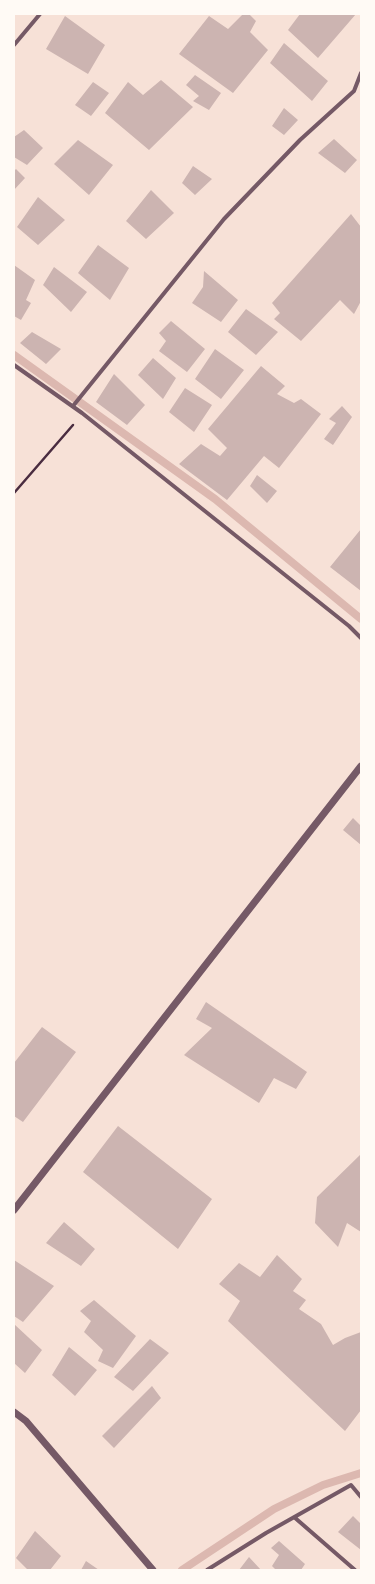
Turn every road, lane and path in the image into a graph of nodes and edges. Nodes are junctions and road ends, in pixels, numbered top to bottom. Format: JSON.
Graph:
{"nodes":[{"id":1,"x":40,"y":14,"type":"edge"},
{"id":2,"x":14,"y":45,"type":"edge"},
{"id":3,"x":361,"y":73,"type":"edge"},
{"id":4,"x":14,"y":365,"type":"edge"},
{"id":5,"x":73,"y":406,"type":"junction"},
{"id":6,"x":82,"y":413,"type":"junction"},
{"id":7,"x":14,"y":492,"type":"edge"},
{"id":8,"x":361,"y":638,"type":"edge"},
{"id":9,"x":361,"y":766,"type":"edge"},
{"id":10,"x":14,"y":1210,"type":"edge"},
{"id":11,"x":14,"y":1412,"type":"edge"},
{"id":12,"x":361,"y":1497,"type":"edge"},
{"id":13,"x":294,"y":1517,"type":"junction"},
{"id":14,"x":153,"y":1570,"type":"edge"},
{"id":15,"x":207,"y":1570,"type":"edge"},
{"id":16,"x":356,"y":1570,"type":"edge"}],
"edges":[{"from":1,"to":2,"type":"street"},
{"from":3,"to":5,"type":"street"},
{"from":4,"to":5,"type":"street"},
{"from":5,"to":6,"type":"street"},
{"from":6,"to":7,"type":"path"},
{"from":6,"to":8,"type":"street"},
{"from":9,"to":10,"type":"street"},
{"from":11,"to":14,"type":"street"},
{"from":12,"to":13,"type":"street"},
{"from":13,"to":15,"type":"street"},
{"from":13,"to":16,"type":"street"}]}
